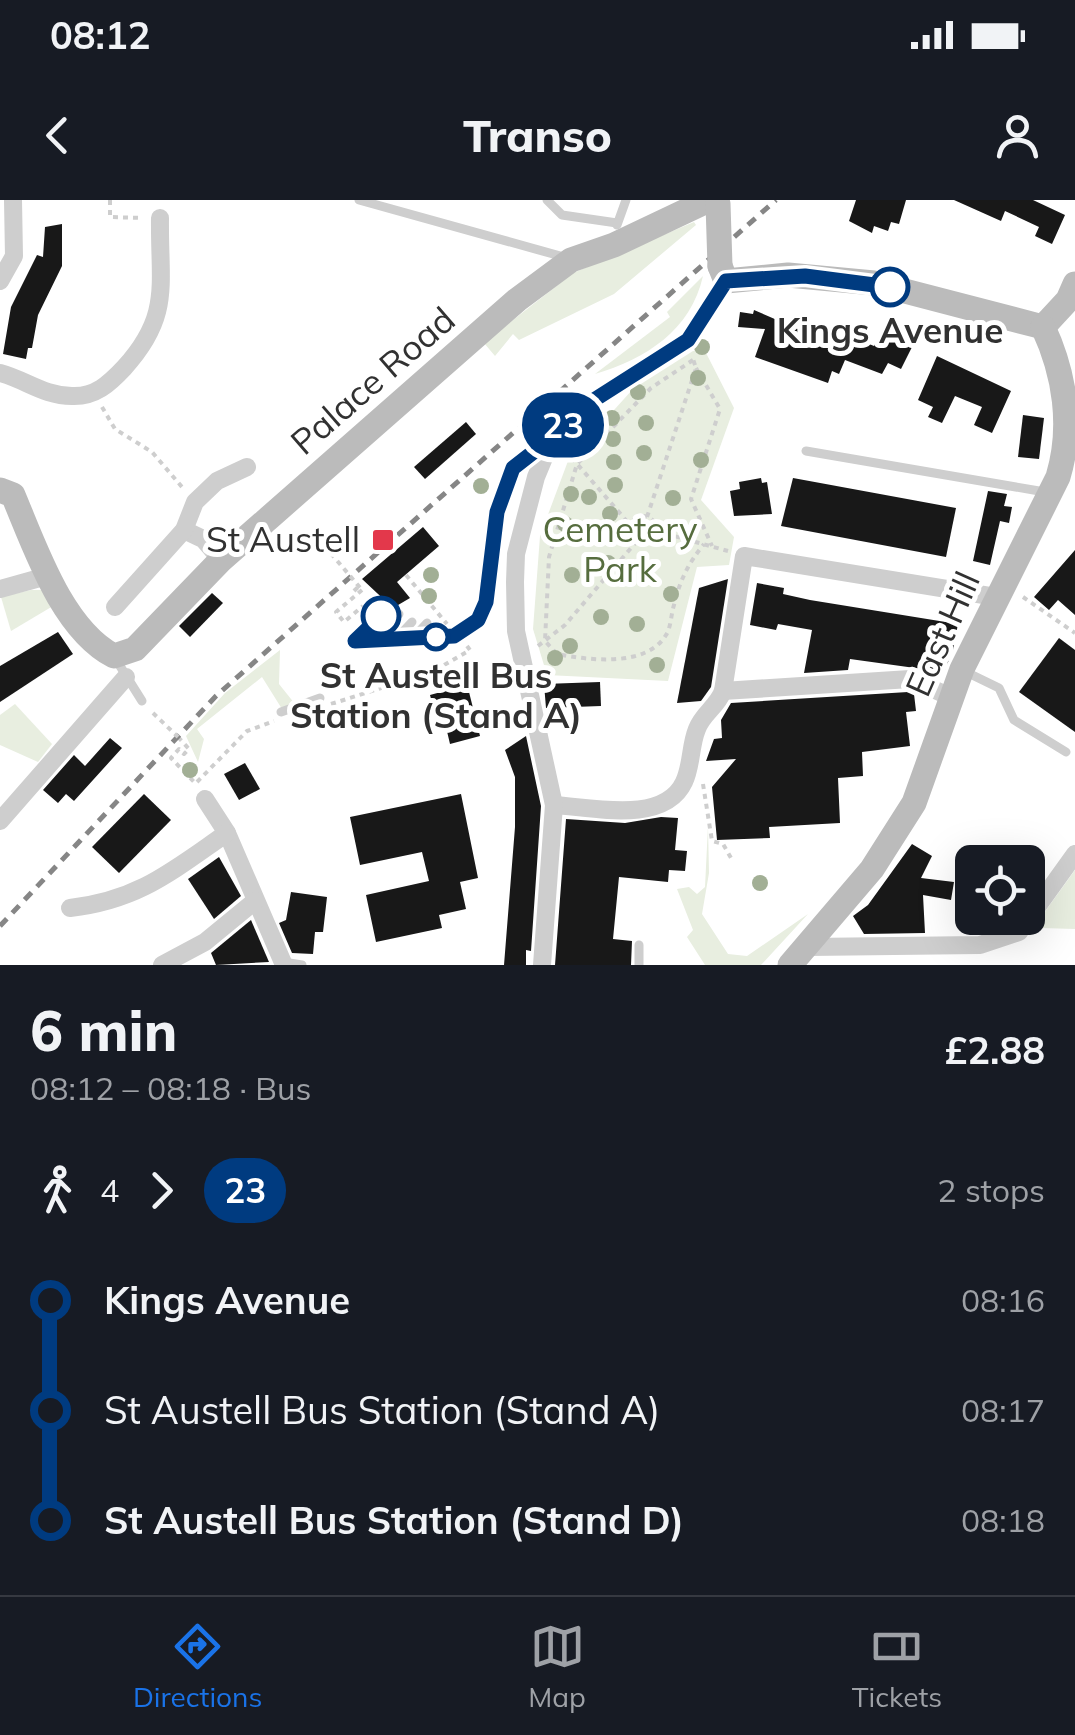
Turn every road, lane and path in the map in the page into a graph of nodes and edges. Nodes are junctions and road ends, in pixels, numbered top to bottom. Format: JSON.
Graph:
{"nodes":[{"id":1,"x":13,"y":200,"type":"edge"},
{"id":2,"x":110,"y":200,"type":"edge"},
{"id":3,"x":359,"y":200,"type":"edge"},
{"id":4,"x":547,"y":200,"type":"edge"},
{"id":5,"x":626,"y":200,"type":"edge"},
{"id":6,"x":715,"y":201,"type":"edge"},
{"id":7,"x":160,"y":218,"type":"joint"},
{"id":8,"x":616,"y":234,"type":"junction"},
{"id":9,"x":571,"y":260,"type":"junction"},
{"id":10,"x":723,"y":274,"type":"junction"},
{"id":11,"x":0,"y":281,"type":"edge"},
{"id":12,"x":1075,"y":284,"type":"edge"},
{"id":13,"x":1043,"y":327,"type":"junction"},
{"id":14,"x":688,"y":340,"type":"junction"},
{"id":15,"x":694,"y":360,"type":"junction"},
{"id":16,"x":696,"y":368,"type":"junction"},
{"id":17,"x":0,"y":373,"type":"edge"},
{"id":18,"x":94,"y":393,"type":"junction"},
{"id":19,"x":554,"y":436,"type":"junction"},
{"id":20,"x":806,"y":452,"type":"dead end"},
{"id":21,"x":577,"y":464,"type":"junction"},
{"id":22,"x":247,"y":468,"type":"dead end"},
{"id":23,"x":0,"y":490,"type":"edge"},
{"id":24,"x":1049,"y":492,"type":"junction"},
{"id":25,"x":195,"y":502,"type":"junction"},
{"id":26,"x":647,"y":517,"type":"junction"},
{"id":27,"x":358,"y":525,"type":"dead end"},
{"id":28,"x":631,"y":526,"type":"junction"},
{"id":29,"x":184,"y":530,"type":"junction"},
{"id":30,"x":656,"y":531,"type":"junction"},
{"id":31,"x":637,"y":541,"type":"junction"},
{"id":32,"x":704,"y":544,"type":"junction"},
{"id":33,"x":712,"y":546,"type":"junction"},
{"id":34,"x":744,"y":556,"type":"junction"},
{"id":35,"x":222,"y":560,"type":"junction"},
{"id":36,"x":406,"y":574,"type":"dead end"},
{"id":37,"x":47,"y":576,"type":"junction"},
{"id":38,"x":359,"y":586,"type":"junction"},
{"id":39,"x":0,"y":589,"type":"edge"},
{"id":40,"x":999,"y":590,"type":"junction"},
{"id":41,"x":354,"y":591,"type":"dead end"},
{"id":42,"x":364,"y":606,"type":"dead end"},
{"id":43,"x":115,"y":607,"type":"dead end"},
{"id":44,"x":399,"y":614,"type":"dead end"},
{"id":45,"x":381,"y":616,"type":"dead end"},
{"id":46,"x":412,"y":622,"type":"dead end"},
{"id":47,"x":427,"y":624,"type":"dead end"},
{"id":48,"x":440,"y":629,"type":"dead end"},
{"id":49,"x":1075,"y":633,"type":"edge"},
{"id":50,"x":458,"y":635,"type":"junction"},
{"id":51,"x":412,"y":638,"type":"junction"},
{"id":52,"x":429,"y":638,"type":"junction"},
{"id":53,"x":396,"y":639,"type":"junction"},
{"id":54,"x":372,"y":640,"type":"junction"},
{"id":55,"x":545,"y":640,"type":"junction"},
{"id":56,"x":521,"y":656,"type":"junction"},
{"id":57,"x":120,"y":667,"type":"junction"},
{"id":58,"x":962,"y":670,"type":"junction"},
{"id":59,"x":723,"y":691,"type":"junction"},
{"id":60,"x":320,"y":698,"type":"dead end"},
{"id":61,"x":951,"y":698,"type":"junction"},
{"id":62,"x":142,"y":702,"type":"dead end"},
{"id":63,"x":281,"y":712,"type":"dead end"},
{"id":64,"x":154,"y":713,"type":"dead end"},
{"id":65,"x":1066,"y":752,"type":"dead end"},
{"id":66,"x":685,"y":780,"type":"junction"},
{"id":67,"x":200,"y":791,"type":"joint"},
{"id":68,"x":554,"y":805,"type":"junction"},
{"id":69,"x":0,"y":821,"type":"edge"},
{"id":70,"x":227,"y":832,"type":"junction"},
{"id":71,"x":1075,"y":854,"type":"edge"},
{"id":72,"x":731,"y":858,"type":"dead end"},
{"id":73,"x":255,"y":901,"type":"junction"},
{"id":74,"x":70,"y":908,"type":"dead end"},
{"id":75,"x":640,"y":945,"type":"dead end"},
{"id":76,"x":799,"y":956,"type":"edge"},
{"id":77,"x":290,"y":964,"type":"edge"},
{"id":78,"x":162,"y":965,"type":"edge"},
{"id":79,"x":542,"y":965,"type":"edge"},
{"id":80,"x":639,"y":965,"type":"edge"}],
"edges":[{"from":1,"to":11,"type":"street"},
{"from":2,"to":7,"type":"path"},
{"from":3,"to":9,"type":"lane"},
{"from":4,"to":8,"type":"lane"},
{"from":5,"to":8,"type":"lane"},
{"from":6,"to":8,"type":"street","name":"Palace Road"},
{"from":6,"to":10,"type":"street","bridge":true},
{"from":7,"to":18,"type":"street"},
{"from":8,"to":9,"type":"street","name":"Palace Road"},
{"from":9,"to":35,"type":"street","name":"Palace Road"},
{"from":10,"to":13,"type":"street"},
{"from":10,"to":14,"type":"street"},
{"from":12,"to":13,"type":"street"},
{"from":13,"to":24,"type":"street","name":"East Hill"},
{"from":14,"to":15,"type":"path"},
{"from":14,"to":19,"type":"street"},
{"from":15,"to":16,"type":"path"},
{"from":15,"to":21,"type":"path"},
{"from":16,"to":26,"type":"path"},
{"from":16,"to":33,"type":"path"},
{"from":17,"to":18,"type":"street"},
{"from":18,"to":25,"type":"path"},
{"from":19,"to":50,"type":"lane"},
{"from":19,"to":56,"type":"street"},
{"from":20,"to":24,"type":"lane"},
{"from":21,"to":28,"type":"path"},
{"from":21,"to":55,"type":"path"},
{"from":22,"to":25,"type":"street"},
{"from":23,"to":37,"type":"street"},
{"from":24,"to":40,"type":"street","name":"East Hill"},
{"from":25,"to":29,"type":"street"},
{"from":26,"to":28,"type":"path"},
{"from":26,"to":30,"type":"path"},
{"from":27,"to":38,"type":"path","bridge":true},
{"from":28,"to":31,"type":"path"},
{"from":29,"to":35,"type":"street"},
{"from":29,"to":43,"type":"street"},
{"from":30,"to":31,"type":"path"},
{"from":30,"to":32,"type":"path"},
{"from":31,"to":55,"type":"path"},
{"from":32,"to":33,"type":"path"},
{"from":32,"to":55,"type":"path"},
{"from":33,"to":34,"type":"path"},
{"from":34,"to":40,"type":"street"},
{"from":34,"to":59,"type":"street"},
{"from":35,"to":57,"type":"street","name":"Palace Road"},
{"from":36,"to":50,"type":"path"},
{"from":37,"to":39,"type":"street"},
{"from":37,"to":57,"type":"street"},
{"from":38,"to":41,"type":"path","bridge":true},
{"from":38,"to":42,"type":"path"},
{"from":40,"to":49,"type":"path"},
{"from":40,"to":58,"type":"street","name":"East Hill"},
{"from":44,"to":54,"type":"lane"},
{"from":45,"to":54,"type":"lane"},
{"from":46,"to":53,"type":"lane"},
{"from":47,"to":51,"type":"lane"},
{"from":48,"to":52,"type":"lane"},
{"from":50,"to":52,"type":"lane"},
{"from":51,"to":52,"type":"lane"},
{"from":51,"to":53,"type":"lane"},
{"from":53,"to":54,"type":"lane"},
{"from":55,"to":56,"type":"path"},
{"from":56,"to":68,"type":"street"},
{"from":57,"to":62,"type":"lane"},
{"from":57,"to":69,"type":"street"},
{"from":58,"to":61,"type":"street","name":"East Hill"},
{"from":58,"to":65,"type":"lane"},
{"from":59,"to":61,"type":"street"},
{"from":59,"to":66,"type":"street"},
{"from":60,"to":63,"type":"lane"},
{"from":61,"to":76,"type":"street","name":"East Hill"},
{"from":64,"to":67,"type":"path","bridge":true},
{"from":66,"to":68,"type":"street"},
{"from":66,"to":72,"type":"path"},
{"from":67,"to":70,"type":"street"},
{"from":68,"to":79,"type":"street"},
{"from":70,"to":73,"type":"street"},
{"from":70,"to":74,"type":"street"},
{"from":71,"to":76,"type":"street"},
{"from":73,"to":77,"type":"street"},
{"from":73,"to":78,"type":"street"},
{"from":75,"to":80,"type":"lane"}]}
